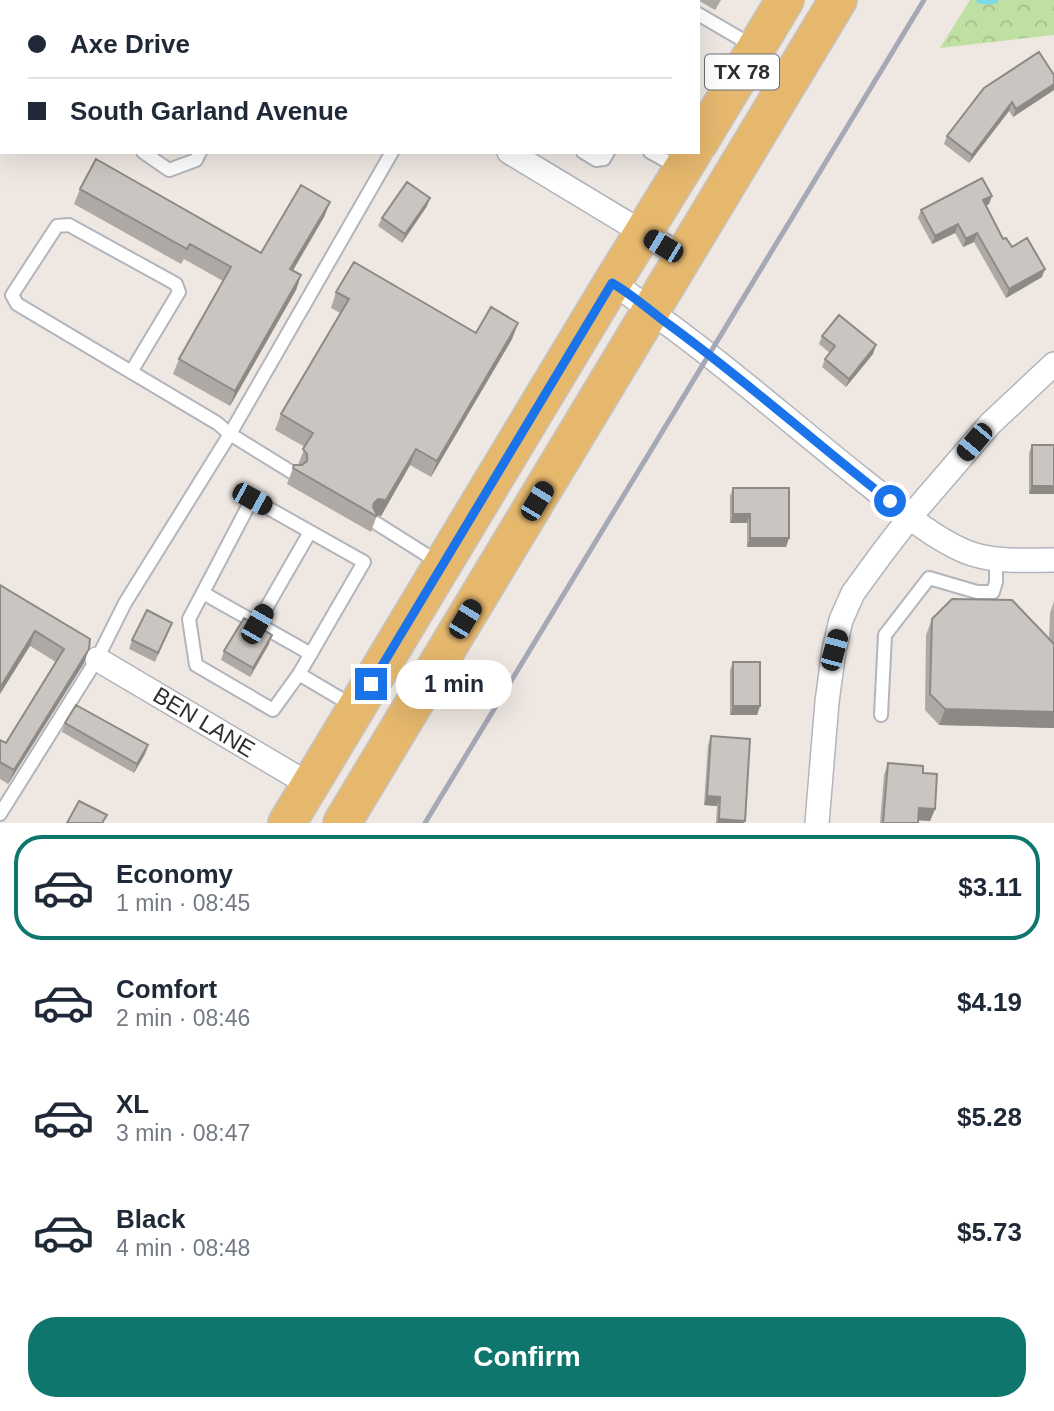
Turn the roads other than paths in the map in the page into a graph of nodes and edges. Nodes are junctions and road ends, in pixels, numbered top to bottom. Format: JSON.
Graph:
{"nodes":[{"id":1,"x":785,"y":0,"type":"edge"},
{"id":2,"x":838,"y":0,"type":"edge"},
{"id":3,"x":700,"y":15,"type":"edge"},
{"id":4,"x":756,"y":48,"type":"junction"},
{"id":5,"x":700,"y":140,"type":"edge"},
{"id":6,"x":146,"y":154,"type":"edge"},
{"id":7,"x":199,"y":154,"type":"edge"},
{"id":8,"x":391,"y":154,"type":"edge"},
{"id":9,"x":512,"y":154,"type":"edge"},
{"id":10,"x":586,"y":154,"type":"edge"},
{"id":11,"x":607,"y":154,"type":"edge"},
{"id":12,"x":691,"y":155,"type":"edge"},
{"id":13,"x":644,"y":234,"type":"junction"},
{"id":14,"x":683,"y":257,"type":"junction"},
{"id":15,"x":612,"y":283,"type":"junction"},
{"id":16,"x":651,"y":311,"type":"junction"},
{"id":17,"x":1054,"y":364,"type":"edge"},
{"id":18,"x":131,"y":372,"type":"junction"},
{"id":19,"x":230,"y":435,"type":"junction"},
{"id":20,"x":293,"y":473,"type":"edge"},
{"id":21,"x":911,"y":517,"type":"junction"},
{"id":22,"x":376,"y":523,"type":"edge"},
{"id":23,"x":310,"y":531,"type":"junction"},
{"id":24,"x":996,"y":559,"type":"junction"},
{"id":25,"x":1054,"y":560,"type":"edge"},
{"id":26,"x":443,"y":565,"type":"junction"},
{"id":27,"x":202,"y":593,"type":"junction"},
{"id":28,"x":257,"y":624,"type":"junction"},
{"id":29,"x":311,"y":654,"type":"junction"},
{"id":30,"x":97,"y":659,"type":"junction"},
{"id":31,"x":299,"y":674,"type":"junction"},
{"id":32,"x":357,"y":708,"type":"junction"},
{"id":33,"x":881,"y":715,"type":"dead end"},
{"id":34,"x":310,"y":785,"type":"junction"},
{"id":35,"x":0,"y":814,"type":"edge"},
{"id":36,"x":287,"y":823,"type":"edge"},
{"id":37,"x":342,"y":823,"type":"edge"},
{"id":38,"x":817,"y":823,"type":"edge"}],
"edges":[{"from":1,"to":4,"type":"main road","number":"TX 78"},
{"from":2,"to":14,"type":"main road","number":"TX 78"},
{"from":3,"to":4,"type":"lane"},
{"from":4,"to":5,"type":"main road","number":"TX 78"},
{"from":6,"to":7,"type":"lane"},
{"from":8,"to":19,"type":"lane"},
{"from":9,"to":13,"type":"street"},
{"from":10,"to":11,"type":"lane"},
{"from":12,"to":13,"type":"main road","number":"TX 78"},
{"from":13,"to":14,"type":"street"},
{"from":13,"to":15,"type":"main road","number":"TX 78"},
{"from":14,"to":16,"type":"main road","number":"TX 78"},
{"from":15,"to":16,"type":"street"},
{"from":15,"to":26,"type":"main road","number":"TX 78"},
{"from":16,"to":21,"type":"street"},
{"from":16,"to":37,"type":"main road","number":"TX 78"},
{"from":17,"to":21,"type":"street"},
{"from":18,"to":18,"type":"lane"},
{"from":18,"to":19,"type":"lane"},
{"from":19,"to":20,"type":"lane"},
{"from":19,"to":30,"type":"lane"},
{"from":21,"to":24,"type":"street"},
{"from":21,"to":38,"type":"street"},
{"from":22,"to":26,"type":"lane"},
{"from":23,"to":27,"type":"lane"},
{"from":23,"to":28,"type":"lane"},
{"from":23,"to":29,"type":"lane"},
{"from":24,"to":25,"type":"street"},
{"from":24,"to":33,"type":"lane"},
{"from":26,"to":32,"type":"main road","number":"TX 78"},
{"from":27,"to":28,"type":"lane"},
{"from":27,"to":31,"type":"lane"},
{"from":28,"to":29,"type":"lane"},
{"from":29,"to":31,"type":"lane"},
{"from":30,"to":34,"type":"street","name":"BEN LANE"},
{"from":30,"to":35,"type":"lane"},
{"from":31,"to":32,"type":"lane"},
{"from":32,"to":34,"type":"main road","number":"TX 78"},
{"from":34,"to":36,"type":"main road","number":"TX 78"}]}
